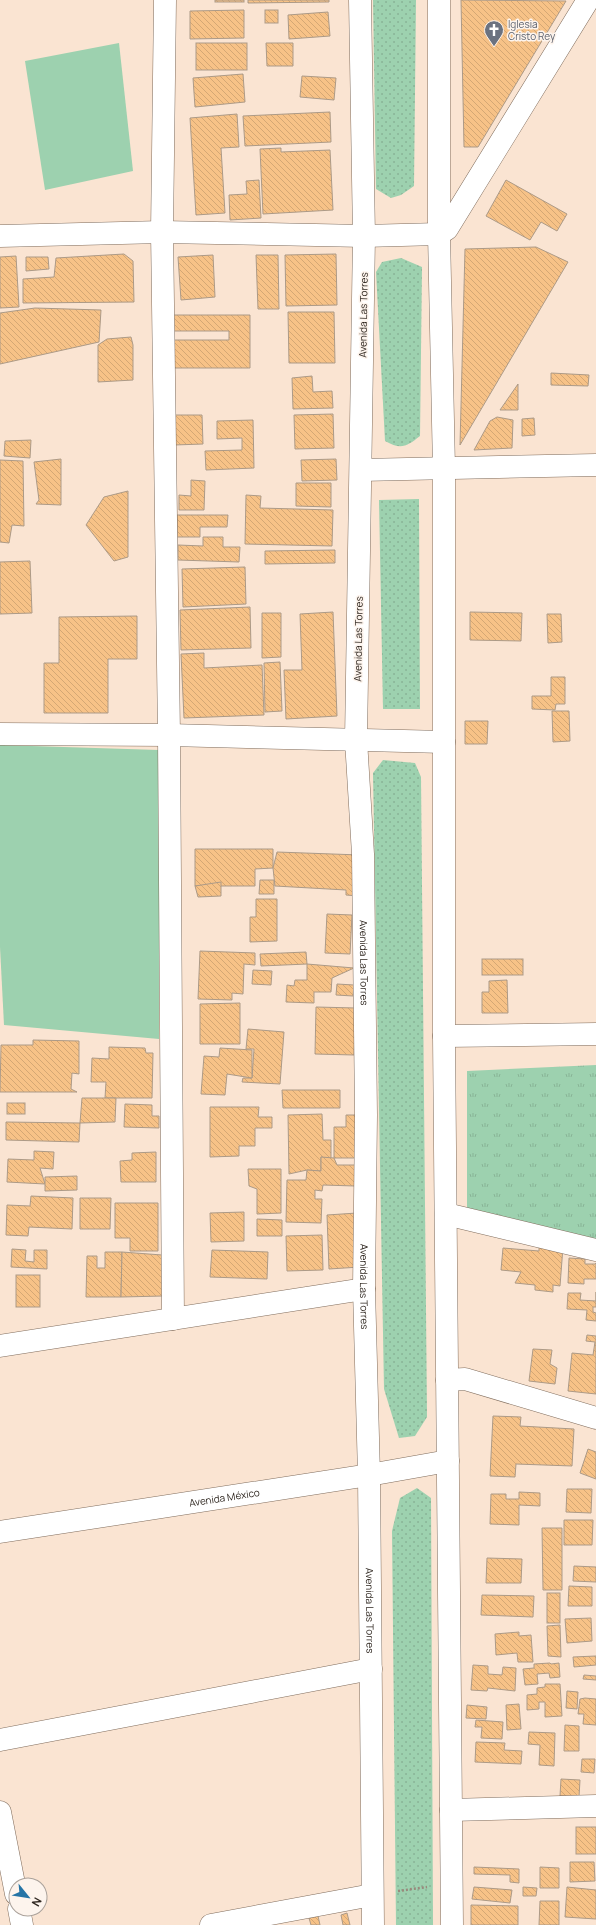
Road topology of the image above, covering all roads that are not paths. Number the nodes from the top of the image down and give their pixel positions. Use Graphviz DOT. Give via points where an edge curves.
graph roads {
  1 [pos="165,0"];
  2 [pos="360,0"];
  3 [pos="439,0"];
  4 [pos="588,0"];
  5 [pos="162,232"];
  6 [pos="439,234"];
  7 [pos="0,236"];
  8 [pos="364,236"];
  9 [pos="596,465"];
  10 [pos="444,468"];
  11 [pos="361,470"];
  12 [pos="0,734"];
  13 [pos="169,735"];
  14 [pos="356,740"];
  15 [pos="444,742"];
  16 [pos="596,1034"];
  17 [pos="444,1036"];
  18 [pos="446,1214"];
  19 [pos="596,1250"];
  20 [pos="364,1289"];
  21 [pos="173,1319"];
  22 [pos="0,1346"];
  23 [pos="447,1380"];
  24 [pos="596,1418"];
  25 [pos="448,1461"];
  26 [pos="369,1475"];
  27 [pos="0,1532"];
  28 [pos="370,1669"];
  29 [pos="0,1740"];
  30 [pos="596,1806"];
  31 [pos="451,1810"];
  32 [pos="0,1812"];
  33 [pos="13,1877"];
  34 [pos="372,1895"];
  35 [pos="211,1925"];
  36 [pos="373,1925"];
  37 [pos="452,1925"];
  1 -- 5 [label="street"];
  2 -- 8 [label="street, Avenida Las Torres"];
  3 -- 6 [label="street"];
  4 -- 6 [label="street" via="447,229"];
  5 -- 7 [label="street"];
  5 -- 8 [label="street"];
  5 -- 13 [label="street"];
  6 -- 8 [label="street"];
  6 -- 10 [label="street"];
  8 -- 11 [label="street, Avenida Las Torres"];
  9 -- 10 [label="street"];
  10 -- 11 [label="street"];
  10 -- 15 [label="street"];
  11 -- 14 [label="street, Avenida Las Torres"];
  12 -- 13 [label="street"];
  13 -- 14 [label="street"];
  13 -- 21 [label="street"];
  14 -- 15 [label="street"];
  14 -- 20 [label="street, Avenida Las Torres" via="364,854"];
  15 -- 17 [label="street"];
  16 -- 17 [label="street"];
  17 -- 18 [label="street"];
  18 -- 19 [label="street"];
  18 -- 23 [label="street"];
  20 -- 21 [label="street"];
  20 -- 26 [label="street, Avenida Las Torres"];
  21 -- 22 [label="street"];
  23 -- 24 [label="street" via="465,1379"];
  23 -- 25 [label="street"];
  25 -- 26 [label="street, Avenida México"];
  25 -- 31 [label="street"];
  26 -- 27 [label="street, Avenida México"];
  26 -- 28 [label="street, Avenida Las Torres"];
  28 -- 29 [label="street"];
  28 -- 34 [label="street, Avenida Las Torres"];
  30 -- 31 [label="street"];
  31 -- 37 [label="street"];
  32 -- 33 [label="street"];
  34 -- 35 [label="street"];
  34 -- 36 [label="street, Avenida Las Torres"];
}
